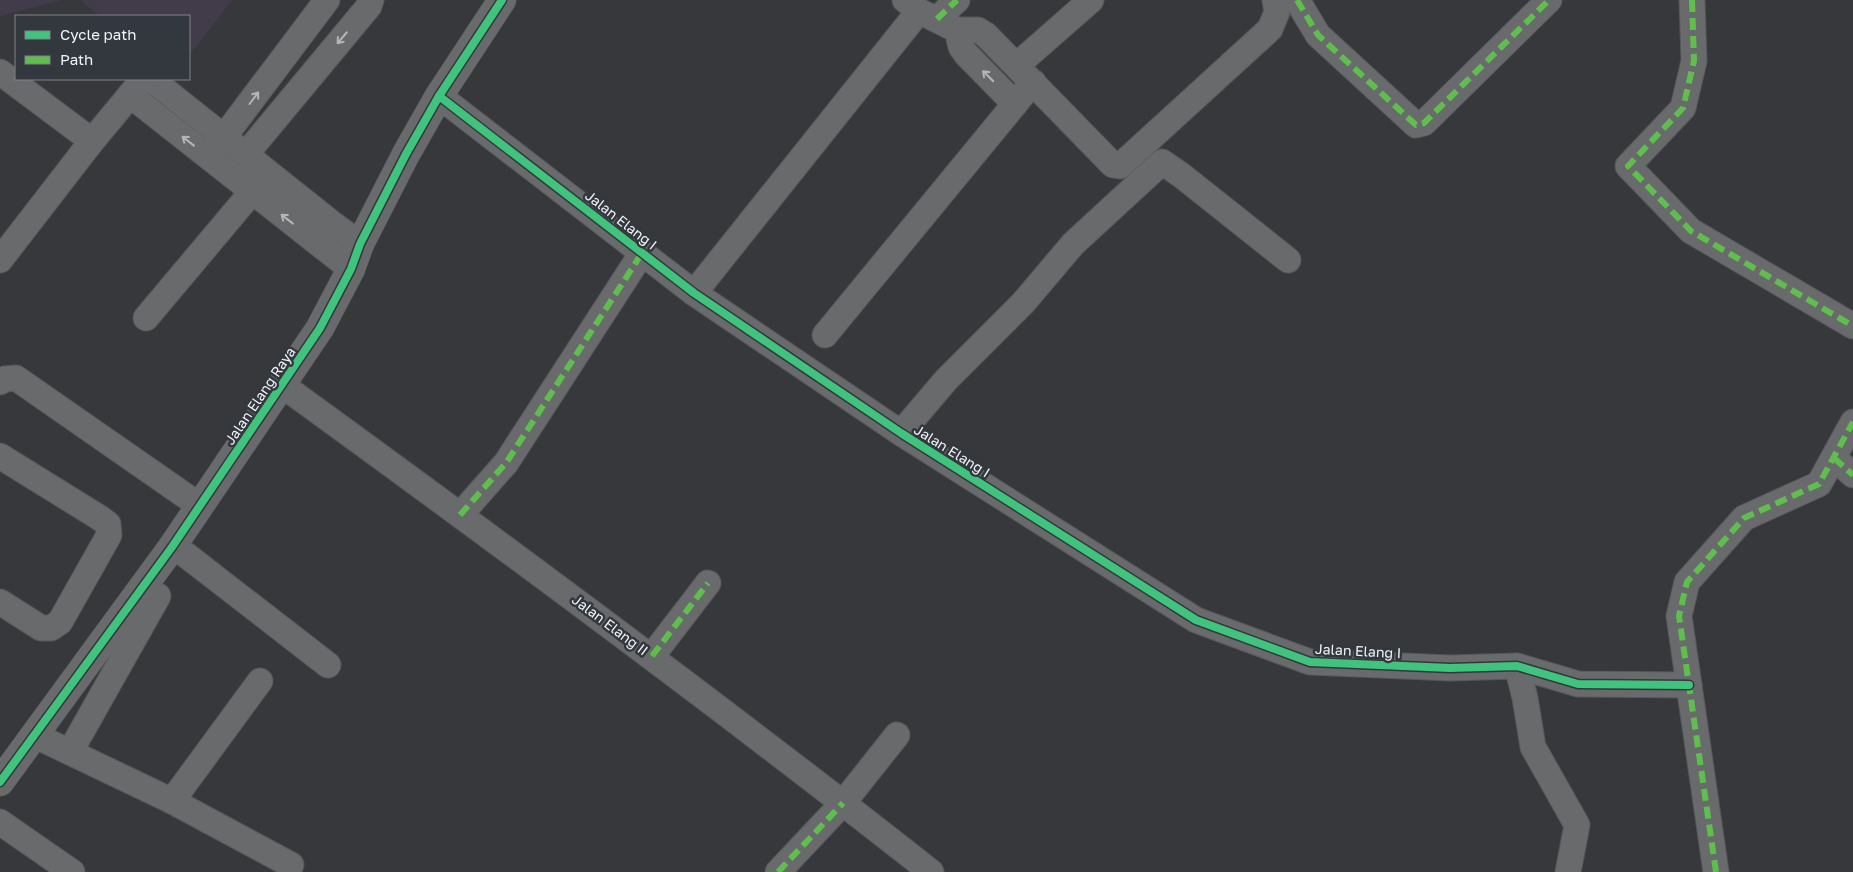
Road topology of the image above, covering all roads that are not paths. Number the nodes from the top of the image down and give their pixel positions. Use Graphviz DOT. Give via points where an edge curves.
graph roads {
  1 [pos="327,0"];
  2 [pos="371,0"];
  3 [pos="502,0"];
  4 [pos="957,0"];
  5 [pos="1090,0"];
  6 [pos="1275,0"];
  7 [pos="1297,0"];
  8 [pos="1549,0"];
  9 [pos="1692,0"];
  10 [pos="930,15"];
  11 [pos="0,72"];
  12 [pos="1025,74"];
  13 [pos="152,80"];
  14 [pos="137,87"];
  15 [pos="439,96"];
  16 [pos="1016,104"];
  17 [pos="224,137"];
  18 [pos="92,142"];
  19 [pos="246,154"];
  20 [pos="209,157"];
  21 [pos="268,173"];
  22 [pos="254,193"];
  23 [pos="642,253"];
  24 [pos="356,257"];
  25 [pos="0,260"];
  26 [pos="1288,260"];
  27 [pos="694,293"];
  28 [pos="146,318"];
  29 [pos="1853,326"];
  30 [pos="825,335"];
  31 [pos="0,382"];
  32 [pos="282,385"];
  33 [pos="1853,422"];
  34 [pos="901,433"];
  35 [pos="0,456"];
  36 [pos="1834,458"];
  37 [pos="1853,475"];
  38 [pos="200,506"];
  39 [pos="460,514"];
  40 [pos="172,547"];
  41 [pos="708,583"];
  42 [pos="158,596"];
  43 [pos="0,602"];
  44 [pos="652,656"];
  45 [pos="328,665"];
  46 [pos="1517,666"];
  47 [pos="260,681"];
  48 [pos="1689,685"];
  49 [pos="34,734"];
  50 [pos="897,735"];
  51 [pos="70,752"];
  52 [pos="0,782"];
  53 [pos="848,796"];
  54 [pos="172,801"];
  55 [pos="0,822"];
  56 [pos="930,860"];
  57 [pos="291,865"];
  58 [pos="72,872"];
  59 [pos="778,872"];
  60 [pos="1568,872"];
  61 [pos="1716,872"];
  17 -- 1 [label="street, one-way"];
  2 -- 19 [label="street, one-way"];
  3 -- 15 [label="street, Jalan Elang Raya"];
  4 -- 10 [label="street"];
  5 -- 12 [label="street"];
  6 -- 12 [label="street" via="1277,12 1270,29 1120,166 1112,165"];
  7 -- 8 [label="street" via="1318,35 1416,125 1424,123"];
  9 -- 29 [label="street" via="1694,61 1683,108 1628,166 1692,231"];
  10 -- 12 [label="street" via="978,30"];
  16 -- 10 [label="street, one-way"];
  10 -- 27 [label="street"];
  11 -- 18 [label="street"];
  12 -- 16 [label="street"];
  13 -- 17 [label="street"];
  14 -- 18 [label="street"];
  20 -- 14 [label="street, one-way"];
  15 -- 23 [label="street, Jalan Elang I"];
  15 -- 24 [label="street, Jalan Elang Raya" via="406,154"];
  16 -- 30 [label="street"];
  17 -- 19 [label="street"];
  17 -- 20 [label="street"];
  18 -- 25 [label="street"];
  19 -- 21 [label="street"];
  20 -- 22 [label="street"];
  21 -- 22 [label="street"];
  21 -- 24 [label="street"];
  24 -- 22 [label="street, one-way"];
  22 -- 28 [label="street"];
  23 -- 27 [label="street, Jalan Elang I"];
  23 -- 39 [label="street" via="506,463"];
  24 -- 32 [label="street, Jalan Elang Raya" via="320,328"];
  26 -- 34 [label="street" via="1162,162 1073,244 1023,303 946,380"];
  27 -- 34 [label="street, Jalan Elang I"];
  31 -- 38 [label="street" via="16,378"];
  32 -- 38 [label="street, Jalan Elang Raya"];
  32 -- 39 [label="street, Jalan Elang II"];
  33 -- 36 [label="street"];
  34 -- 46 [label="street, Jalan Elang I" via="1196,620 1310,662 1450,668"];
  35 -- 43 [label="street" via="100,518 108,524 109,536 60,622 52,628 41,628"];
  36 -- 37 [label="street"];
  36 -- 48 [label="street" via="1819,484 1744,518 1687,582 1679,616"];
  38 -- 40 [label="street, Jalan Elang Raya"];
  39 -- 44 [label="street, Jalan Elang II"];
  40 -- 45 [label="street"];
  40 -- 49 [label="street, Jalan Elang Raya"];
  41 -- 44 [label="street"];
  42 -- 51 [label="street"];
  44 -- 53 [label="street, Jalan Elang II"];
  46 -- 48 [label="street, Jalan Elang I" via="1578,684"];
  46 -- 60 [label="street" via="1533,747 1577,825"];
  47 -- 54 [label="street"];
  48 -- 61 [label="street"];
  49 -- 51 [label="street"];
  49 -- 52 [label="street, Jalan Elang Raya"];
  50 -- 53 [label="street"];
  51 -- 54 [label="street"];
  53 -- 56 [label="street, Jalan Elang II"];
  53 -- 59 [label="street"];
  54 -- 57 [label="street"];
  55 -- 58 [label="street"];
}
